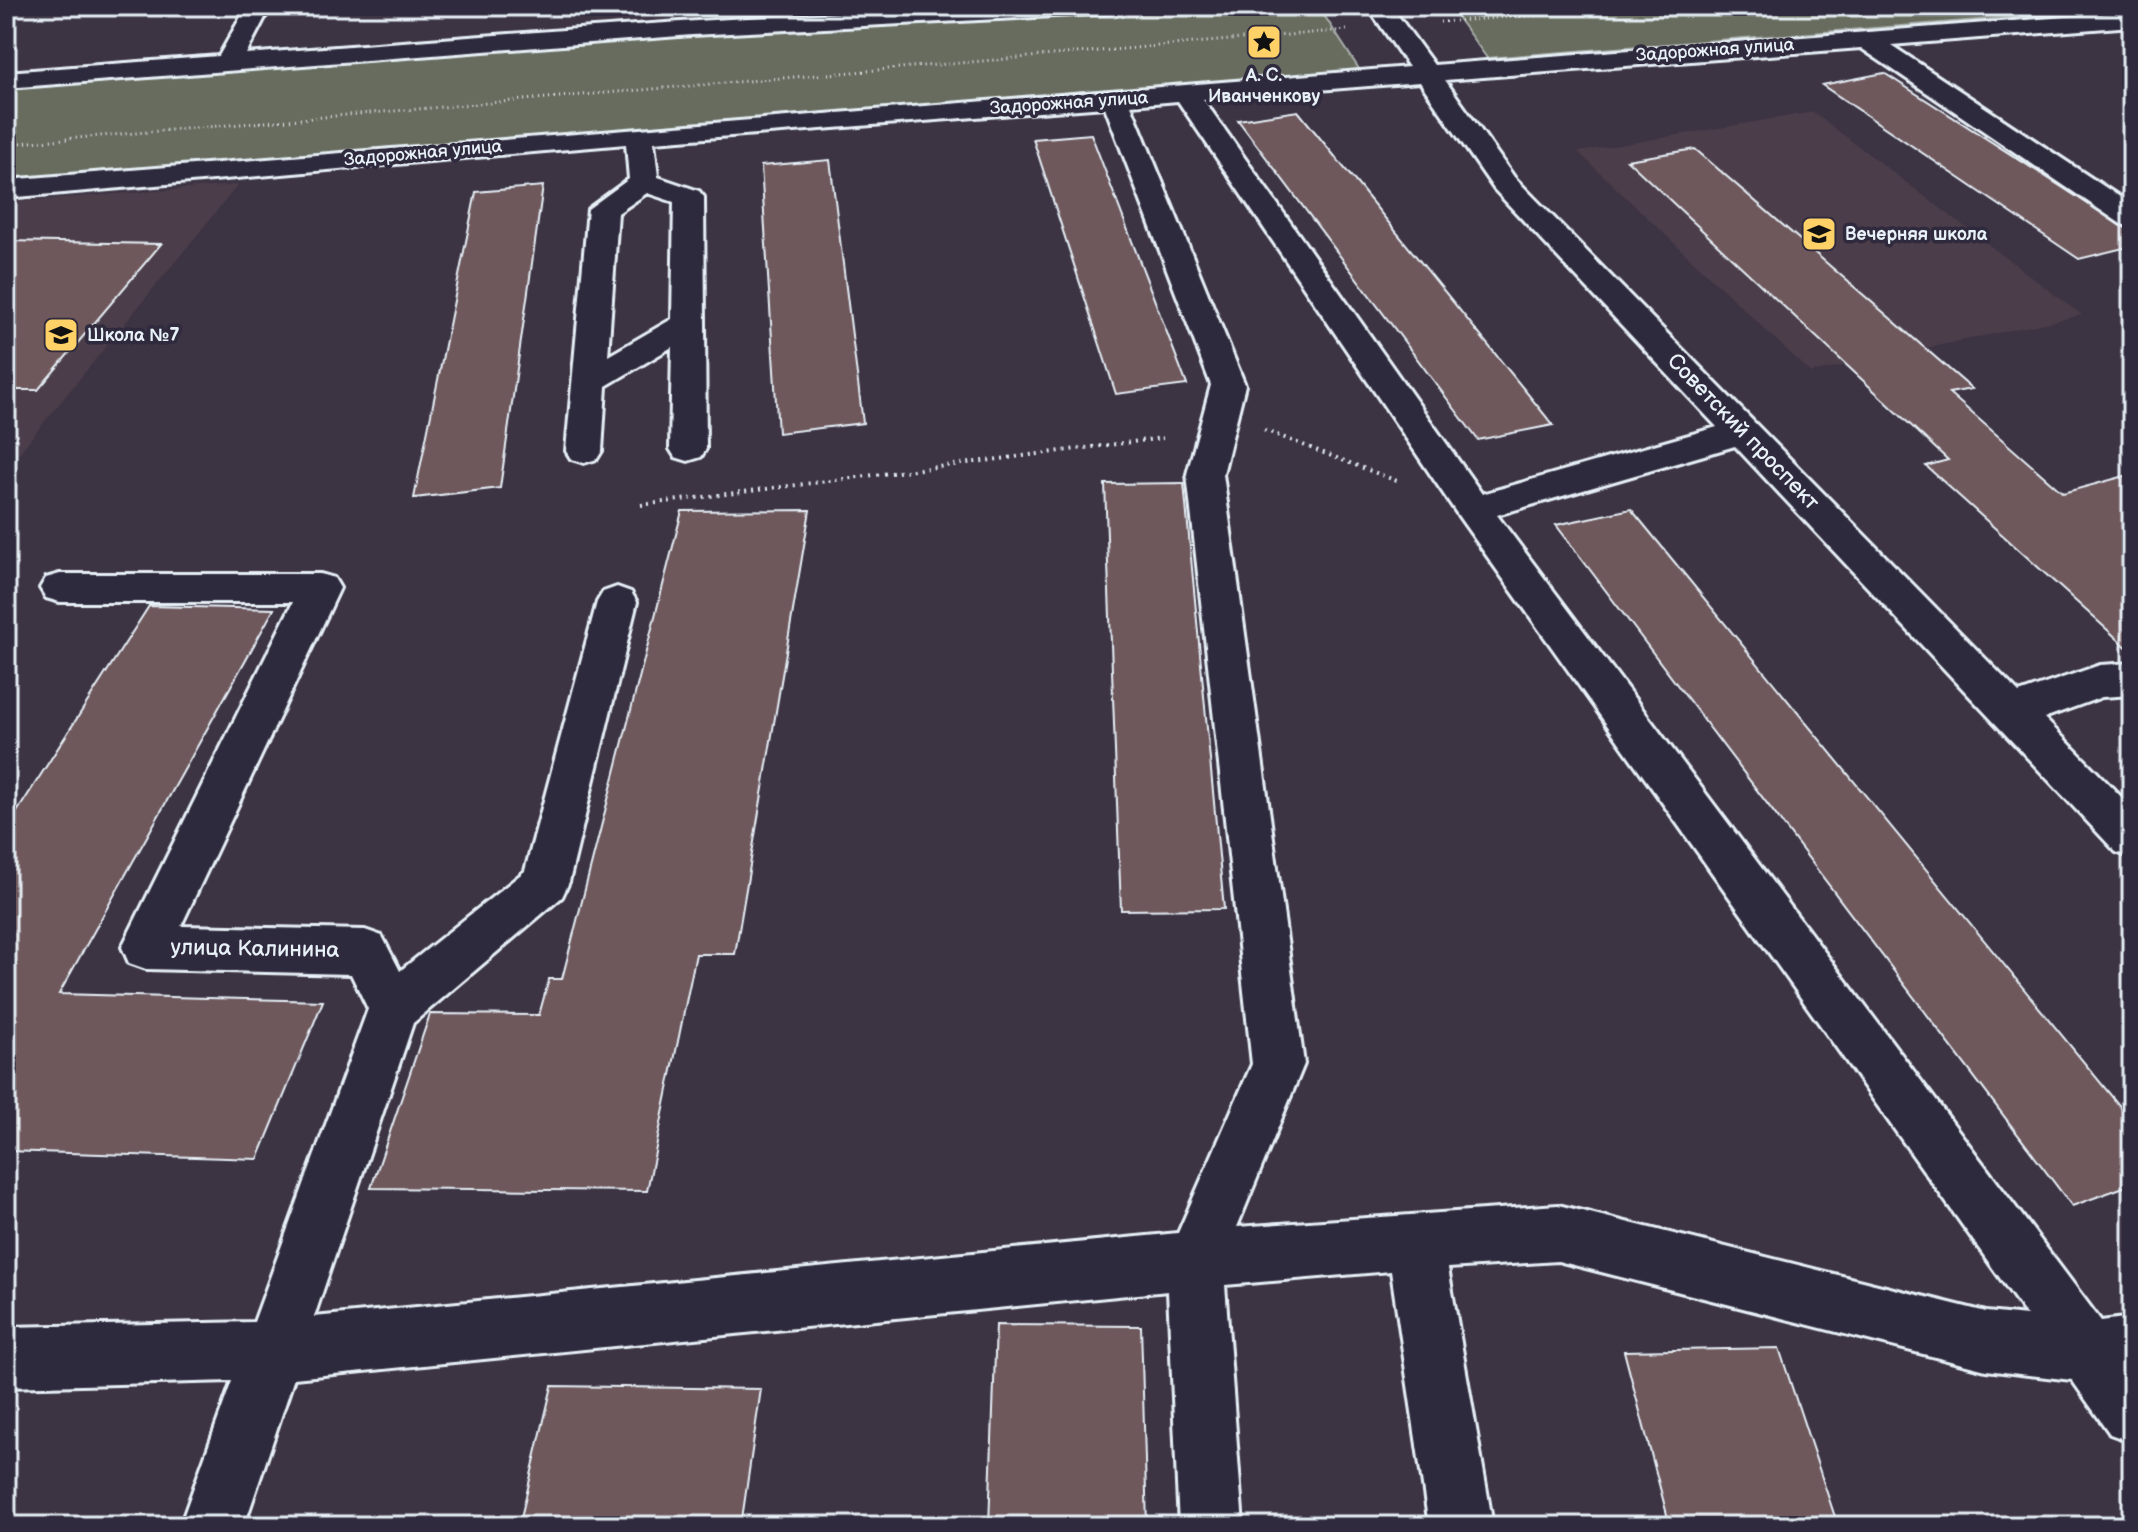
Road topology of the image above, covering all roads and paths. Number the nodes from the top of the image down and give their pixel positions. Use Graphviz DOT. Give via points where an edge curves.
graph roads {
  1 [pos="259,6"];
  2 [pos="1111,6"];
  3 [pos="1663,6"];
  4 [pos="1385,16"];
  5 [pos="692,17"];
  6 [pos="2132,19"];
  7 [pos="1351,29"];
  8 [pos="1865,39"];
  9 [pos="229,62"];
  10 [pos="1427,73"];
  11 [pos="6,80"];
  12 [pos="1186,94"];
  13 [pos="1116,100"];
  14 [pos="639,135"];
  15 [pos="6,144"];
  16 [pos="644,182"];
  17 [pos="6,189"];
  18 [pos="2132,218"];
  19 [pos="689,323"];
  20 [pos="589,381"];
  21 [pos="1214,431"];
  22 [pos="1743,432"];
  23 [pos="688,449"];
  24 [pos="584,451"];
  25 [pos="641,505"];
  26 [pos="1473,509"];
  27 [pos="60,588"];
  28 [pos="617,602"];
  29 [pos="2132,679"];
  30 [pos="2011,713"];
  31 [pos="2132,838"];
  32 [pos="393,1008"];
  33 [pos="1415,1241"];
  34 [pos="1195,1260"];
  35 [pos="2110,1350"];
  36 [pos="271,1351"];
  37 [pos="6,1357"];
  38 [pos="2132,1412"];
  39 [pos="212,1526"];
  40 [pos="1211,1526"];
  41 [pos="1461,1526"];
  1 -- 9 [label="street"];
  2 -- 5 [label="street"];
  3 -- 4 [label="path"];
  4 -- 10 [label="street, Советский проспект"];
  5 -- 9 [label="street"];
  6 -- 8 [label="street, Задорожная улица"];
  7 -- 15 [label="path"];
  8 -- 10 [label="street, Задорожная улица"];
  8 -- 18 [label="street"];
  9 -- 11 [label="street"];
  10 -- 12 [label="street, Задорожная улица"];
  10 -- 22 [label="street, Советский проспект" via="1504,183"];
  12 -- 13 [label="street, Задорожная улица"];
  12 -- 26 [label="street"];
  13 -- 14 [label="street, Задорожная улица"];
  13 -- 21 [label="street" via="1228,385"];
  14 -- 16 [label="street"];
  14 -- 17 [label="street, Задорожная улица"];
  16 -- 19 [label="street" via="689,197"];
  16 -- 20 [label="street" via="603,209"];
  19 -- 20 [label="street"];
  19 -- 23 [label="street"];
  20 -- 24 [label="street"];
  21 -- 25 [label="path"];
  21 -- 26 [label="path" via="1254,426"];
  21 -- 34 [label="street" via="1205,474 1278,1064"];
  22 -- 26 [label="street"];
  22 -- 30 [label="street, Советский проспект"];
  26 -- 35 [label="street"];
  27 -- 32 [label="street, улица Калинина" via="320,588 146,947 365,952"];
  28 -- 32 [label="street" via="545,882"];
  29 -- 30 [label="street" via="2100,681"];
  30 -- 31 [label="street, Советский проспект"];
  32 -- 36 [label="street"];
  33 -- 34 [label="street"];
  33 -- 35 [label="street" via="1558,1233 1986,1341"];
  33 -- 41 [label="street"];
  34 -- 36 [label="street"];
  34 -- 40 [label="street"];
  35 -- 38 [label="street"];
  36 -- 37 [label="street"];
  36 -- 39 [label="street"];
}
